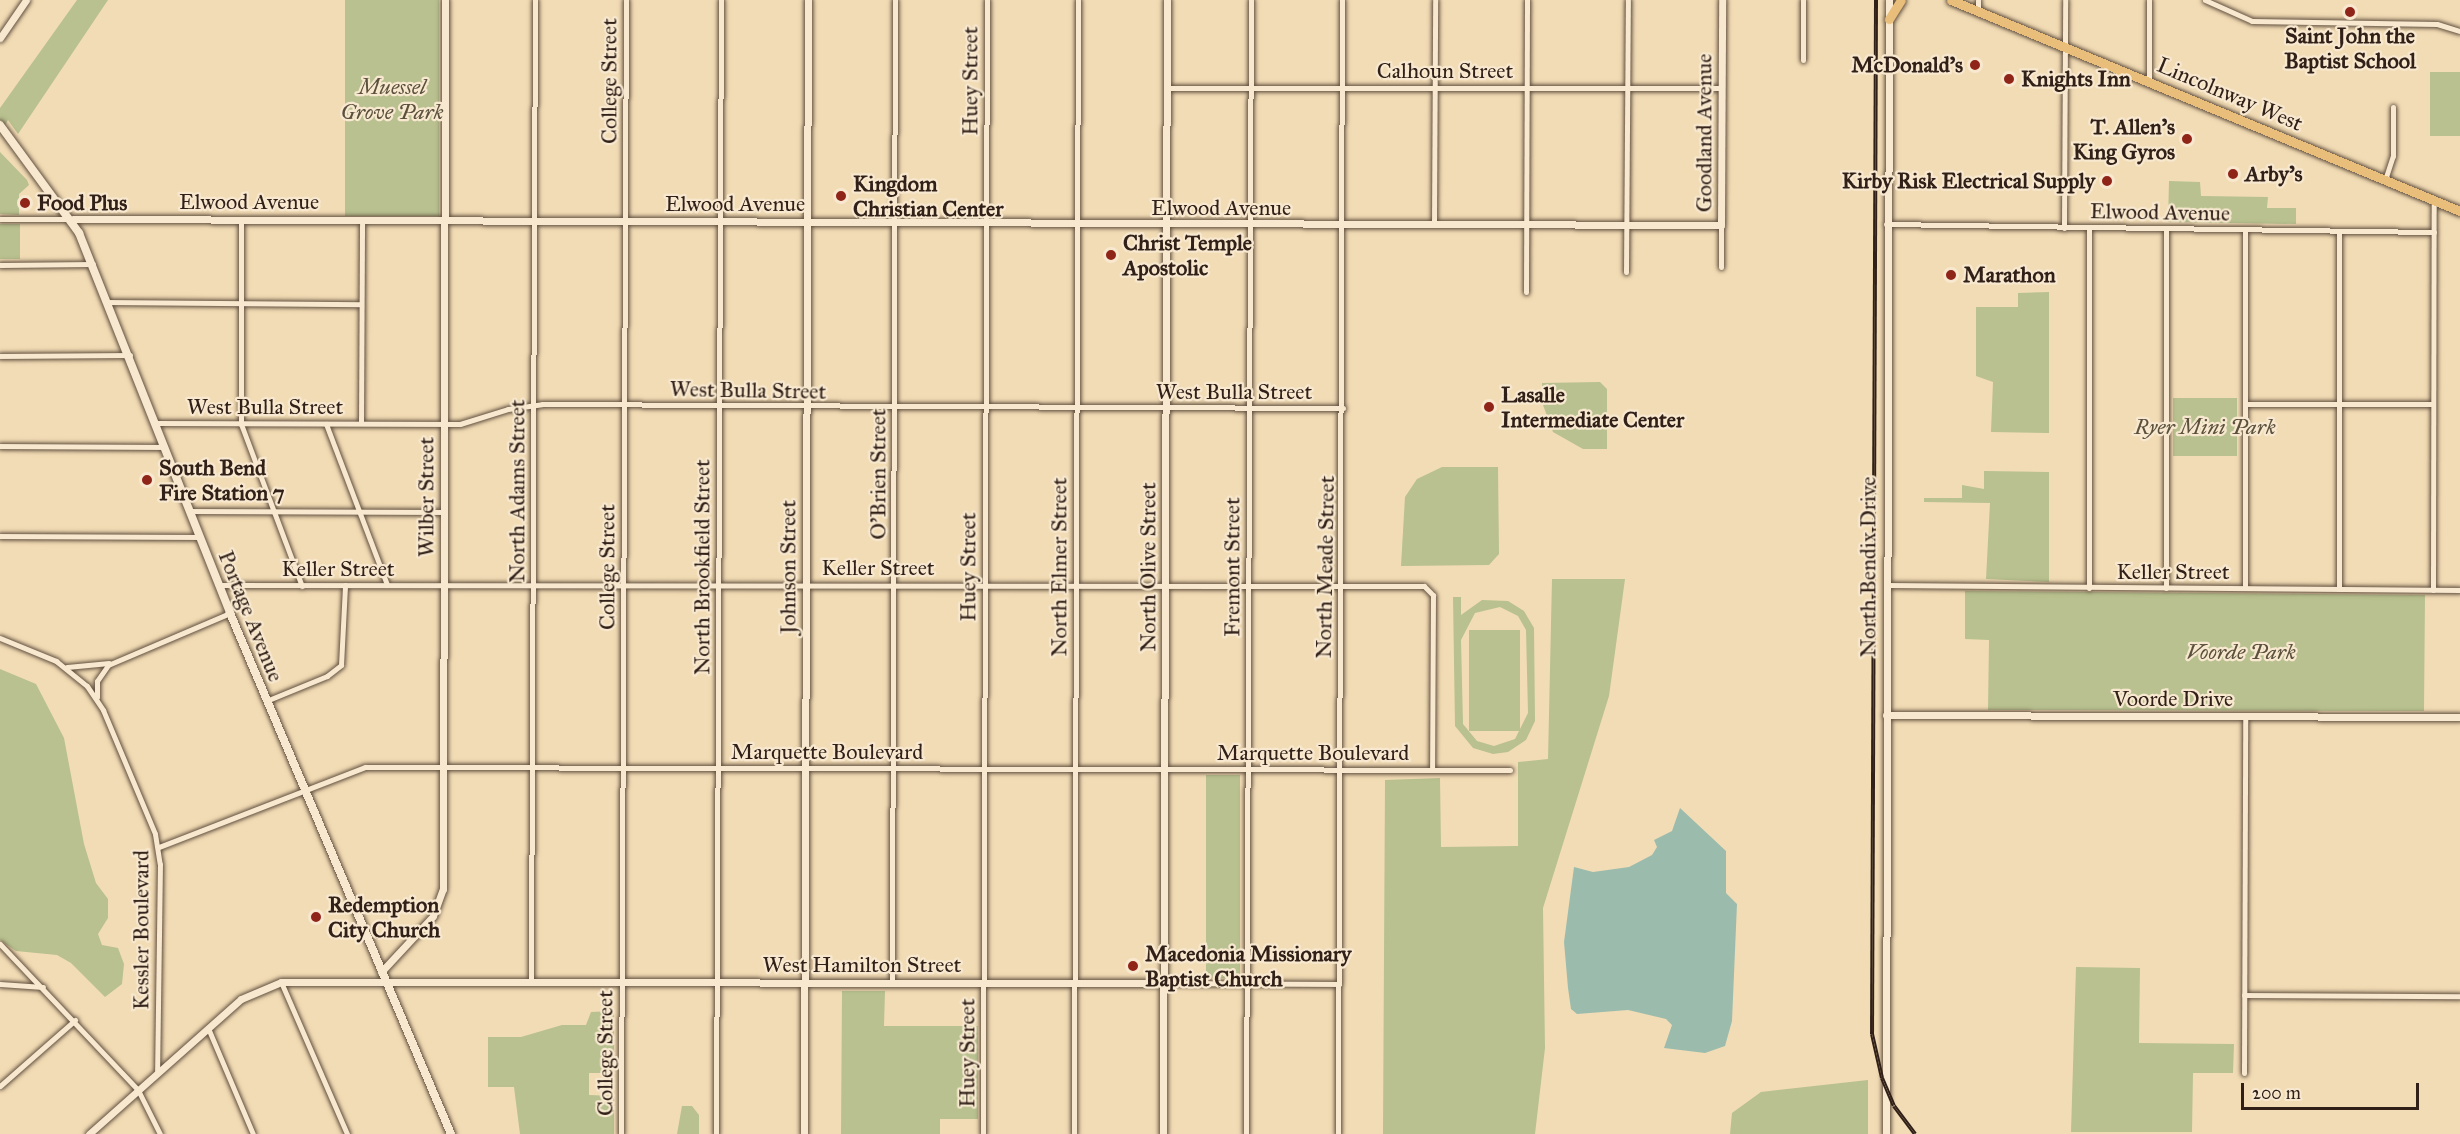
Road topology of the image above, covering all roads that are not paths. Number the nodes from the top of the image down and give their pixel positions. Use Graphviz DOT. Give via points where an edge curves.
graph roads {
  1 [pos="26,0"];
  2 [pos="445,0"];
  3 [pos="535,0"];
  4 [pos="626,0"];
  5 [pos="721,0"];
  6 [pos="808,0"];
  7 [pos="896,0"];
  8 [pos="987,0"];
  9 [pos="1078,0"];
  10 [pos="1167,0"];
  11 [pos="1251,0"];
  12 [pos="1342,0"];
  13 [pos="1435,0"];
  14 [pos="1527,0"];
  15 [pos="1628,0"];
  16 [pos="1722,0"];
  17 [pos="1803,0"];
  18 [pos="1889,0"];
  19 [pos="1901,0"];
  20 [pos="1951,0"];
  21 [pos="1978,0"];
  22 [pos="2065,0"];
  23 [pos="2149,0"];
  24 [pos="2205,0"];
  25 [pos="1978,11"];
  26 [pos="1889,19"];
  27 [pos="2460,31"];
  28 [pos="0,38"];
  29 [pos="2064,46"];
  30 [pos="1803,60"];
  31 [pos="2149,82"];
  32 [pos="1167,88"];
  33 [pos="1251,88"];
  34 [pos="1341,88"];
  35 [pos="1434,88"];
  36 [pos="1527,88"];
  37 [pos="1627,88"];
  38 [pos="1722,88"];
  39 [pos="2393,107"];
  40 [pos="0,125"];
  41 [pos="2385,180"];
  42 [pos="2434,200"];
  43 [pos="2460,211"];
  44 [pos="0,219"];
  45 [pos="73,219"];
  46 [pos="241,220"];
  47 [pos="362,220"];
  48 [pos="446,221"];
  49 [pos="535,221"];
  50 [pos="625,222"];
  51 [pos="720,222"];
  52 [pos="808,223"];
  53 [pos="895,223"];
  54 [pos="986,224"];
  55 [pos="1886,224"];
  56 [pos="1077,225"];
  57 [pos="1342,225"];
  58 [pos="1434,225"];
  59 [pos="1526,225"];
  60 [pos="1627,225"];
  61 [pos="1721,225"];
  62 [pos="1167,226"];
  63 [pos="1250,226"];
  64 [pos="2064,228"];
  65 [pos="2089,230"];
  66 [pos="2166,231"];
  67 [pos="2245,231"];
  68 [pos="2339,232"];
  69 [pos="2434,232"];
  70 [pos="93,264"];
  71 [pos="0,266"];
  72 [pos="1721,267"];
  73 [pos="1626,272"];
  74 [pos="1526,292"];
  75 [pos="108,302"];
  76 [pos="241,303"];
  77 [pos="361,304"];
  78 [pos="130,355"];
  79 [pos="0,356"];
  80 [pos="534,404"];
  81 [pos="2246,404"];
  82 [pos="2339,404"];
  83 [pos="2433,404"];
  84 [pos="624,405"];
  85 [pos="719,405"];
  86 [pos="807,407"];
  87 [pos="895,408"];
  88 [pos="986,408"];
  89 [pos="1076,408"];
  90 [pos="1166,408"];
  91 [pos="1249,408"];
  92 [pos="1343,408"];
  93 [pos="156,423"];
  94 [pos="360,423"];
  95 [pos="241,424"];
  96 [pos="326,424"];
  97 [pos="445,424"];
  98 [pos="0,446"];
  99 [pos="165,447"];
  100 [pos="190,511"];
  101 [pos="274,511"];
  102 [pos="359,511"];
  103 [pos="444,512"];
  104 [pos="0,536"];
  105 [pos="200,537"];
  106 [pos="444,584"];
  107 [pos="533,584"];
  108 [pos="624,584"];
  109 [pos="893,584"];
  110 [pos="219,585"];
  111 [pos="345,585"];
  112 [pos="387,585"];
  113 [pos="719,585"];
  114 [pos="806,585"];
  115 [pos="985,585"];
  116 [pos="1076,585"];
  117 [pos="1165,585"];
  118 [pos="1249,585"];
  119 [pos="1341,585"];
  120 [pos="1886,585"];
  121 [pos="302,586"];
  122 [pos="2089,588"];
  123 [pos="2166,588"];
  124 [pos="2245,588"];
  125 [pos="2339,589"];
  126 [pos="2433,590"];
  127 [pos="2460,590"];
  128 [pos="230,613"];
  129 [pos="0,638"];
  130 [pos="113,662"];
  131 [pos="67,667"];
  132 [pos="97,699"];
  133 [pos="266,701"];
  134 [pos="1886,716"];
  135 [pos="2245,717"];
  136 [pos="2460,717"];
  137 [pos="443,767"];
  138 [pos="532,767"];
  139 [pos="622,767"];
  140 [pos="718,768"];
  141 [pos="805,768"];
  142 [pos="893,768"];
  143 [pos="1075,768"];
  144 [pos="984,769"];
  145 [pos="1164,769"];
  146 [pos="1248,769"];
  147 [pos="1340,770"];
  148 [pos="1432,770"];
  149 [pos="1510,770"];
  150 [pos="303,789"];
  151 [pos="159,847"];
  152 [pos="0,944"];
  153 [pos="381,972"];
  154 [pos="281,982"];
  155 [pos="805,982"];
  156 [pos="385,983"];
  157 [pos="531,983"];
  158 [pos="622,983"];
  159 [pos="717,983"];
  160 [pos="892,983"];
  161 [pos="1164,983"];
  162 [pos="0,984"];
  163 [pos="983,984"];
  164 [pos="1074,984"];
  165 [pos="1246,984"];
  166 [pos="1339,984"];
  167 [pos="46,988"];
  168 [pos="2244,995"];
  169 [pos="2460,996"];
  170 [pos="75,1020"];
  171 [pos="208,1028"];
  172 [pos="2244,1073"];
  173 [pos="157,1074"];
  174 [pos="0,1086"];
  175 [pos="138,1090"];
  176 [pos="89,1134"];
  177 [pos="160,1134"];
  178 [pos="253,1134"];
  179 [pos="347,1134"];
  180 [pos="451,1134"];
  181 [pos="621,1134"];
  182 [pos="716,1134"];
  183 [pos="804,1134"];
  184 [pos="983,1134"];
  185 [pos="1074,1134"];
  186 [pos="1163,1134"];
  187 [pos="1246,1134"];
  188 [pos="1338,1134"];
  189 [pos="1886,1134"];
  1 -- 28 [label="street"];
  2 -- 48 [label="street, Wilber Street"];
  3 -- 49 [label="street, North Adams Street"];
  4 -- 50 [label="street, College Street"];
  5 -- 51 [label="street, North Brookfield Street"];
  6 -- 52 [label="street, Johnson Street"];
  7 -- 53 [label="street, O'Brien Street"];
  8 -- 54 [label="street, Huey Street"];
  9 -- 56 [label="street, North Elmer Street"];
  10 -- 32 [label="street, North Olive Street"];
  11 -- 33 [label="street, Fremont Street"];
  12 -- 34 [label="street, North Meade Street"];
  13 -- 35 [label="street"];
  14 -- 36 [label="street"];
  15 -- 37 [label="street"];
  16 -- 38 [label="street, Goodland Avenue"];
  17 -- 30 [label="street"];
  18 -- 26 [label="street, North Bendix Drive"];
  19 -- 26 [label="main road"];
  20 -- 25 [label="main road, Lincolnway West"];
  21 -- 25 [label="street"];
  22 -- 29 [label="street"];
  23 -- 31 [label="street"];
  24 -- 27 [label="street" via="2252,21 2437,24"];
  25 -- 29 [label="main road, Lincolnway West"];
  26 -- 55 [label="street, North Bendix Drive"];
  29 -- 31 [label="main road, Lincolnway West"];
  29 -- 64 [label="street"];
  31 -- 41 [label="main road, Lincolnway West"];
  32 -- 33 [label="street, Calhoun Street"];
  32 -- 62 [label="street, North Olive Street"];
  33 -- 34 [label="street, Calhoun Street"];
  33 -- 63 [label="street, Fremont Street"];
  34 -- 35 [label="street, Calhoun Street"];
  34 -- 57 [label="street, North Meade Street"];
  35 -- 36 [label="street, Calhoun Street"];
  35 -- 58 [label="street"];
  36 -- 37 [label="street, Calhoun Street"];
  36 -- 59 [label="street"];
  37 -- 38 [label="street, Calhoun Street"];
  37 -- 60 [label="street"];
  38 -- 61 [label="street, Goodland Avenue"];
  39 -- 41 [label="street" via="2393,156"];
  40 -- 45 [label="main road, Portage Avenue"];
  41 -- 42 [label="main road, Lincolnway West"];
  42 -- 43 [label="main road, Lincolnway West"];
  42 -- 69 [label="street"];
  44 -- 45 [label="street, Elwood Avenue"];
  45 -- 46 [label="street, Elwood Avenue"];
  45 -- 70 [label="main road, Portage Avenue"];
  46 -- 47 [label="street, Elwood Avenue"];
  46 -- 76 [label="street"];
  47 -- 48 [label="street, Elwood Avenue"];
  47 -- 77 [label="street"];
  48 -- 49 [label="street, Elwood Avenue"];
  48 -- 97 [label="street, Wilber Street"];
  49 -- 50 [label="street, Elwood Avenue"];
  49 -- 80 [label="street, North Adams Street"];
  50 -- 51 [label="street, Elwood Avenue"];
  50 -- 84 [label="street, College Street"];
  51 -- 52 [label="street, Elwood Avenue"];
  51 -- 85 [label="street, North Brookfield Street"];
  52 -- 53 [label="street, Elwood Avenue"];
  52 -- 86 [label="street, Johnson Street"];
  53 -- 54 [label="street, Elwood Avenue"];
  53 -- 87 [label="street, O'Brien Street"];
  54 -- 56 [label="street, Elwood Avenue"];
  54 -- 88 [label="street, Huey Street"];
  55 -- 64 [label="street, Elwood Avenue"];
  55 -- 120 [label="street, North Bendix Drive"];
  56 -- 62 [label="street, Elwood Avenue"];
  56 -- 89 [label="street, North Elmer Street"];
  57 -- 58 [label="street, Elwood Avenue"];
  57 -- 63 [label="street, Elwood Avenue"];
  57 -- 92 [label="street, North Meade Street"];
  58 -- 59 [label="street, Elwood Avenue"];
  59 -- 60 [label="street, Elwood Avenue"];
  59 -- 74 [label="street"];
  60 -- 61 [label="street, Elwood Avenue"];
  60 -- 73 [label="street"];
  61 -- 72 [label="street, Goodland Avenue"];
  62 -- 63 [label="street, Elwood Avenue"];
  62 -- 90 [label="street, North Olive Street"];
  63 -- 91 [label="street, Fremont Street"];
  64 -- 65 [label="street, Elwood Avenue"];
  65 -- 66 [label="street, Elwood Avenue"];
  65 -- 122 [label="street"];
  66 -- 67 [label="street, Elwood Avenue"];
  66 -- 123 [label="street"];
  67 -- 68 [label="street, Elwood Avenue"];
  67 -- 81 [label="street"];
  68 -- 69 [label="street, Elwood Avenue"];
  68 -- 82 [label="street"];
  69 -- 83 [label="street"];
  70 -- 71 [label="street"];
  70 -- 75 [label="main road, Portage Avenue"];
  75 -- 76 [label="street"];
  75 -- 78 [label="main road, Portage Avenue"];
  76 -- 77 [label="street"];
  76 -- 95 [label="street"];
  77 -- 94 [label="street"];
  78 -- 79 [label="street"];
  78 -- 93 [label="main road, Portage Avenue"];
  80 -- 84 [label="street, West Bulla Street"];
  80 -- 97 [label="street, West Bulla Street"];
  80 -- 107 [label="street, North Adams Street"];
  81 -- 82 [label="street"];
  81 -- 124 [label="street"];
  82 -- 83 [label="street"];
  82 -- 125 [label="street"];
  83 -- 126 [label="street"];
  84 -- 85 [label="street, West Bulla Street"];
  84 -- 108 [label="street, College Street"];
  85 -- 86 [label="street, West Bulla Street"];
  85 -- 113 [label="street, North Brookfield Street"];
  86 -- 87 [label="street, West Bulla Street"];
  86 -- 114 [label="street, Johnson Street"];
  87 -- 88 [label="street, West Bulla Street"];
  87 -- 109 [label="street, O'Brien Street"];
  88 -- 89 [label="street, West Bulla Street"];
  88 -- 115 [label="street, Huey Street"];
  89 -- 90 [label="street, West Bulla Street"];
  89 -- 116 [label="street, North Elmer Street"];
  90 -- 91 [label="street, West Bulla Street"];
  90 -- 117 [label="street, North Olive Street"];
  91 -- 92 [label="street, West Bulla Street"];
  91 -- 118 [label="street, Fremont Street"];
  92 -- 119 [label="street, North Meade Street"];
  93 -- 95 [label="street, West Bulla Street"];
  93 -- 99 [label="main road, Portage Avenue"];
  94 -- 96 [label="street, West Bulla Street"];
  94 -- 97 [label="street, West Bulla Street"];
  95 -- 96 [label="street, West Bulla Street"];
  95 -- 101 [label="street"];
  96 -- 102 [label="street"];
  97 -- 103 [label="street, Wilber Street"];
  98 -- 99 [label="street"];
  99 -- 100 [label="main road, Portage Avenue"];
  100 -- 101 [label="street"];
  100 -- 105 [label="main road, Portage Avenue"];
  101 -- 102 [label="street"];
  101 -- 121 [label="street"];
  102 -- 103 [label="street"];
  102 -- 112 [label="street"];
  103 -- 106 [label="street, Wilber Street"];
  104 -- 105 [label="street"];
  105 -- 110 [label="main road, Portage Avenue"];
  106 -- 107 [label="street, Keller Street"];
  106 -- 112 [label="street, Keller Street"];
  106 -- 137 [label="street, Wilber Street"];
  107 -- 108 [label="street, Keller Street"];
  107 -- 138 [label="street, North Adams Street"];
  108 -- 113 [label="street, Keller Street"];
  108 -- 139 [label="street, College Street"];
  109 -- 114 [label="street, Keller Street"];
  109 -- 115 [label="street, Keller Street"];
  109 -- 142 [label="street, O'Brien Street"];
  110 -- 121 [label="street, Keller Street"];
  110 -- 128 [label="main road, Portage Avenue"];
  111 -- 112 [label="street, Keller Street"];
  111 -- 121 [label="street, Keller Street"];
  111 -- 133 [label="street" via="341,665 327,676"];
  113 -- 114 [label="street, Keller Street"];
  113 -- 140 [label="street, North Brookfield Street"];
  114 -- 141 [label="street, Johnson Street"];
  115 -- 116 [label="street, Keller Street"];
  115 -- 144 [label="street, Huey Street"];
  116 -- 117 [label="street, Keller Street"];
  116 -- 143 [label="street, North Elmer Street"];
  117 -- 118 [label="street, Keller Street"];
  117 -- 145 [label="street, North Olive Street"];
  118 -- 119 [label="street, Keller Street"];
  118 -- 146 [label="street, Fremont Street"];
  119 -- 147 [label="street, North Meade Street"];
  119 -- 148 [label="street, Keller Street" via="1429,588 1433,595"];
  120 -- 122 [label="street, Keller Street"];
  120 -- 134 [label="street, North Bendix Drive"];
  122 -- 123 [label="street, Keller Street"];
  123 -- 124 [label="street, Keller Street"];
  124 -- 125 [label="street, Keller Street"];
  125 -- 126 [label="street, Keller Street"];
  126 -- 127 [label="street, Keller Street"];
  128 -- 130 [label="street, Kessler Boulevard"];
  128 -- 133 [label="main road, Portage Avenue"];
  129 -- 131 [label="street, Kessler Boulevard"];
  130 -- 131 [label="street, Kessler Boulevard"];
  130 -- 132 [label="street" via="100,675"];
  131 -- 132 [label="street, Kessler Boulevard"];
  132 -- 151 [label="street, Kessler Boulevard"];
  133 -- 150 [label="main road, Portage Avenue"];
  134 -- 135 [label="street, Voorde Drive"];
  134 -- 189 [label="street, North Bendix Drive"];
  135 -- 136 [label="street, Voorde Drive"];
  135 -- 168 [label="street"];
  137 -- 138 [label="street, Marquette Boulevard"];
  137 -- 150 [label="street, Marquette Boulevard" via="355,768"];
  137 -- 153 [label="street, Wilber Street" via="440,902"];
  138 -- 139 [label="street, Marquette Boulevard"];
  138 -- 157 [label="street, North Adams Street"];
  139 -- 140 [label="street, Marquette Boulevard"];
  139 -- 158 [label="street, College Street"];
  140 -- 141 [label="street, Marquette Boulevard"];
  140 -- 159 [label="street, North Brookfield Street"];
  141 -- 142 [label="street, Marquette Boulevard"];
  141 -- 155 [label="street, Johnson Street"];
  142 -- 144 [label="street, Marquette Boulevard"];
  142 -- 160 [label="street, O'Brien Street"];
  143 -- 144 [label="street, Marquette Boulevard"];
  143 -- 145 [label="street, Marquette Boulevard"];
  143 -- 164 [label="street, North Elmer Street"];
  144 -- 163 [label="street, Huey Street"];
  145 -- 146 [label="street, Marquette Boulevard"];
  145 -- 161 [label="street, North Olive Street"];
  146 -- 147 [label="street, Marquette Boulevard"];
  146 -- 165 [label="street, Fremont Street"];
  147 -- 148 [label="street, Marquette Boulevard"];
  147 -- 166 [label="street, North Meade Street"];
  148 -- 149 [label="street, Marquette Boulevard"];
  150 -- 151 [label="street, Marquette Boulevard"];
  150 -- 153 [label="main road, Portage Avenue"];
  151 -- 173 [label="street, Kessler Boulevard"];
  152 -- 167 [label="street"];
  153 -- 156 [label="main road, Portage Avenue"];
  154 -- 156 [label="street, West Hamilton Street"];
  154 -- 171 [label="street" via="246,995"];
  154 -- 179 [label="street"];
  155 -- 159 [label="street, West Hamilton Street"];
  155 -- 160 [label="street, West Hamilton Street"];
  155 -- 183 [label="street, Johnson Street"];
  156 -- 157 [label="street, West Hamilton Street"];
  156 -- 180 [label="main road, Portage Avenue"];
  157 -- 158 [label="street, West Hamilton Street"];
  158 -- 159 [label="street, West Hamilton Street"];
  158 -- 181 [label="street, College Street"];
  159 -- 182 [label="street, North Brookfield Street"];
  160 -- 163 [label="street, West Hamilton Street"];
  161 -- 164 [label="street, West Hamilton Street"];
  161 -- 165 [label="street, West Hamilton Street"];
  161 -- 186 [label="street, North Olive Street"];
  162 -- 167 [label="street"];
  163 -- 164 [label="street, West Hamilton Street"];
  163 -- 184 [label="street, Huey Street"];
  164 -- 185 [label="street, North Elmer Street"];
  165 -- 166 [label="street, West Hamilton Street"];
  165 -- 187 [label="street, Fremont Street"];
  166 -- 188 [label="street, North Meade Street"];
  167 -- 170 [label="street"];
  168 -- 169 [label="street"];
  168 -- 172 [label="street"];
  170 -- 174 [label="street"];
  170 -- 175 [label="street"];
  171 -- 173 [label="street"];
  171 -- 178 [label="street"];
  173 -- 175 [label="street"];
  175 -- 176 [label="street"];
  175 -- 177 [label="street"];
}
